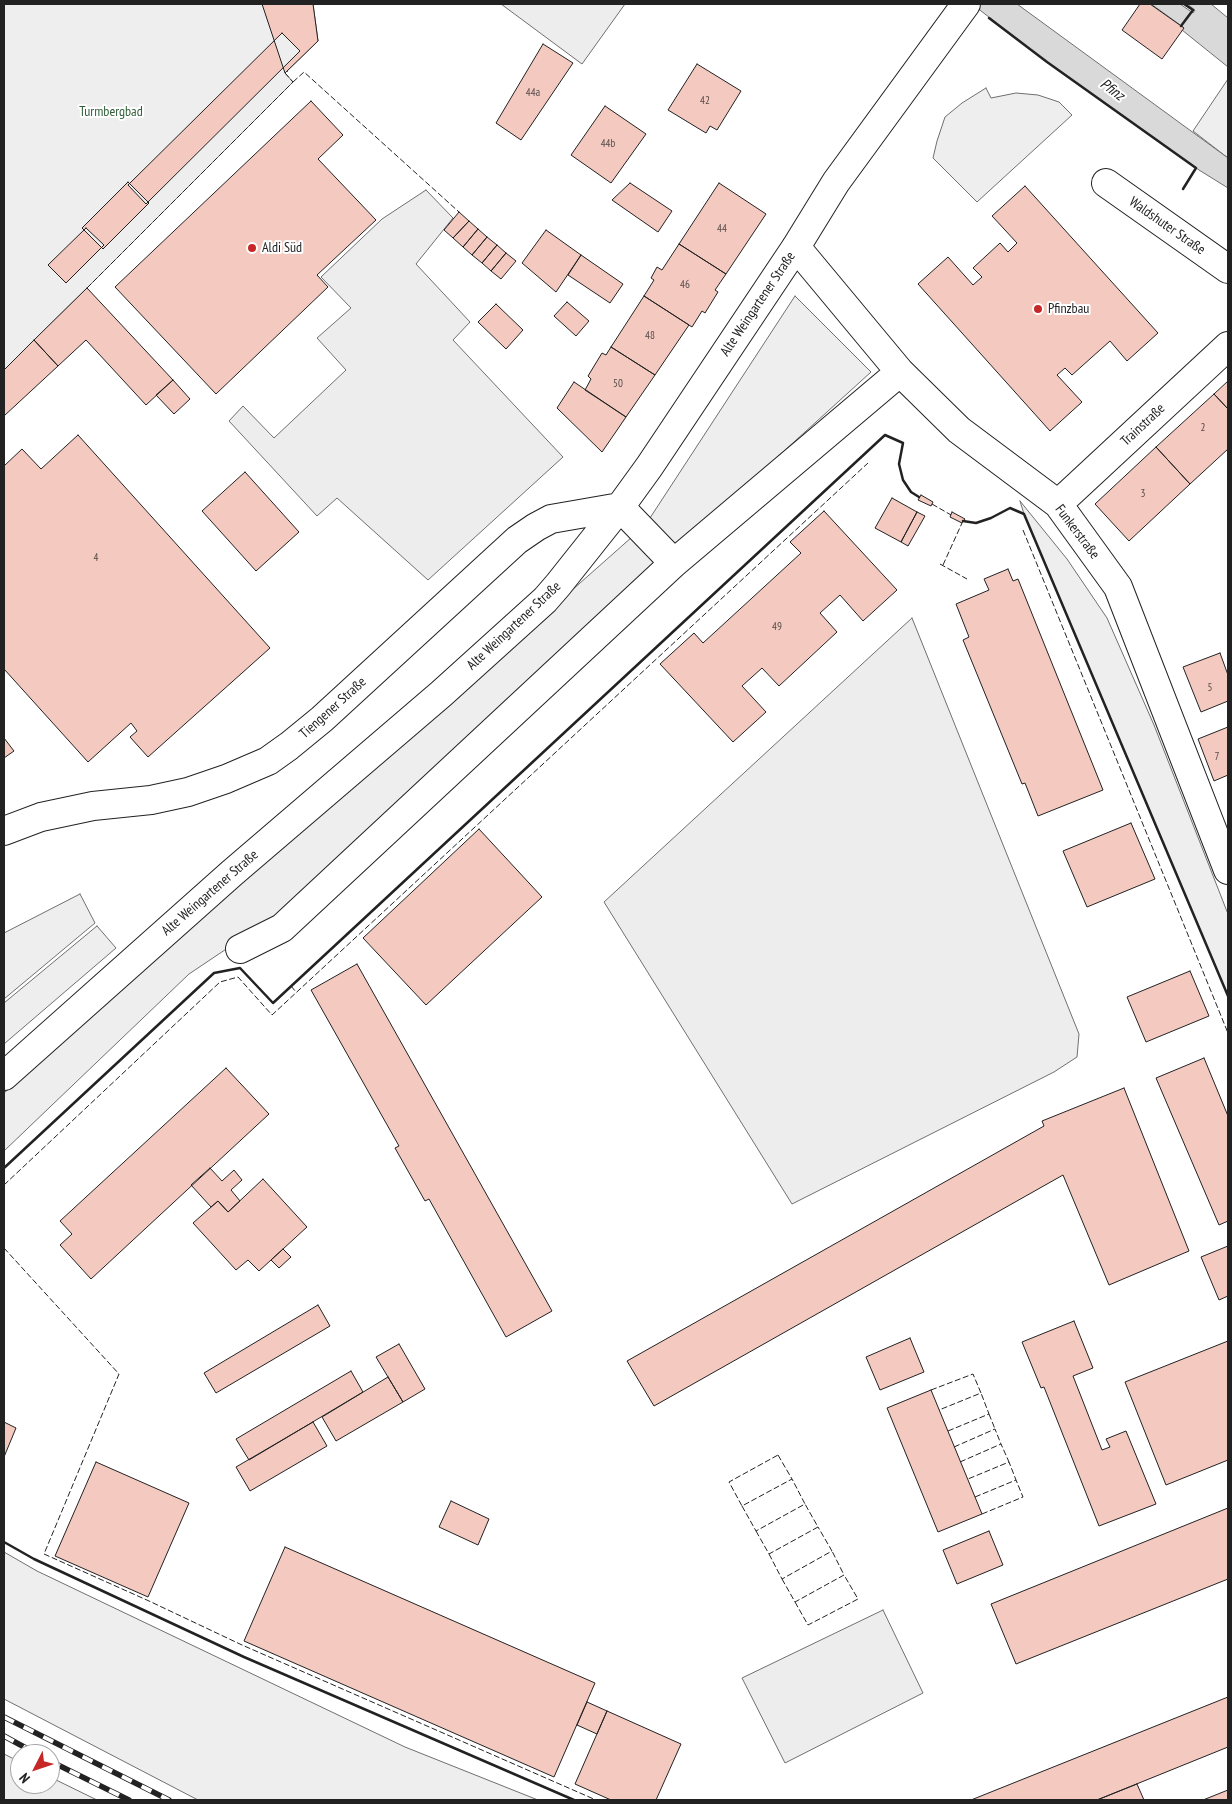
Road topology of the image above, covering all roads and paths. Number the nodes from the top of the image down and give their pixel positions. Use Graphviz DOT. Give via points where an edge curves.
graph roads {
  1 [pos="966,4"];
  2 [pos="1106,183"];
  3 [pos="796,247"];
  4 [pos="1228,269"];
  5 [pos="1228,346"];
  6 [pos="900,372"];
  7 [pos="1058,504"];
  8 [pos="620,508"];
  9 [pos="674,563"];
  10 [pos="4,831"];
  11 [pos="1228,870"];
  12 [pos="240,949"];
  13 [pos="4,1076"];
  1 -- 3 [label="street, Alte Weingartener Straße" via="836,182"];
  2 -- 4 [label="street, Waldshuter Straße"];
  3 -- 6 [label="street, Funkerstraße"];
  3 -- 8 [label="street, Alte Weingartener Straße"];
  5 -- 7 [label="street, Trainstraße"];
  6 -- 7 [label="street, Funkerstraße" via="959,430"];
  6 -- 9 [label="street"];
  7 -- 11 [label="street, Funkerstraße" via="1118,586"];
  8 -- 9 [label="street"];
  8 -- 10 [label="street, Tiengener Straße" via="551,519 536,526 322,719 268,761 188,792 41,817"];
  8 -- 13 [label="street, Alte Weingartener Straße" via="545,600"];
  9 -- 12 [label="street" via="282,928"];
}
